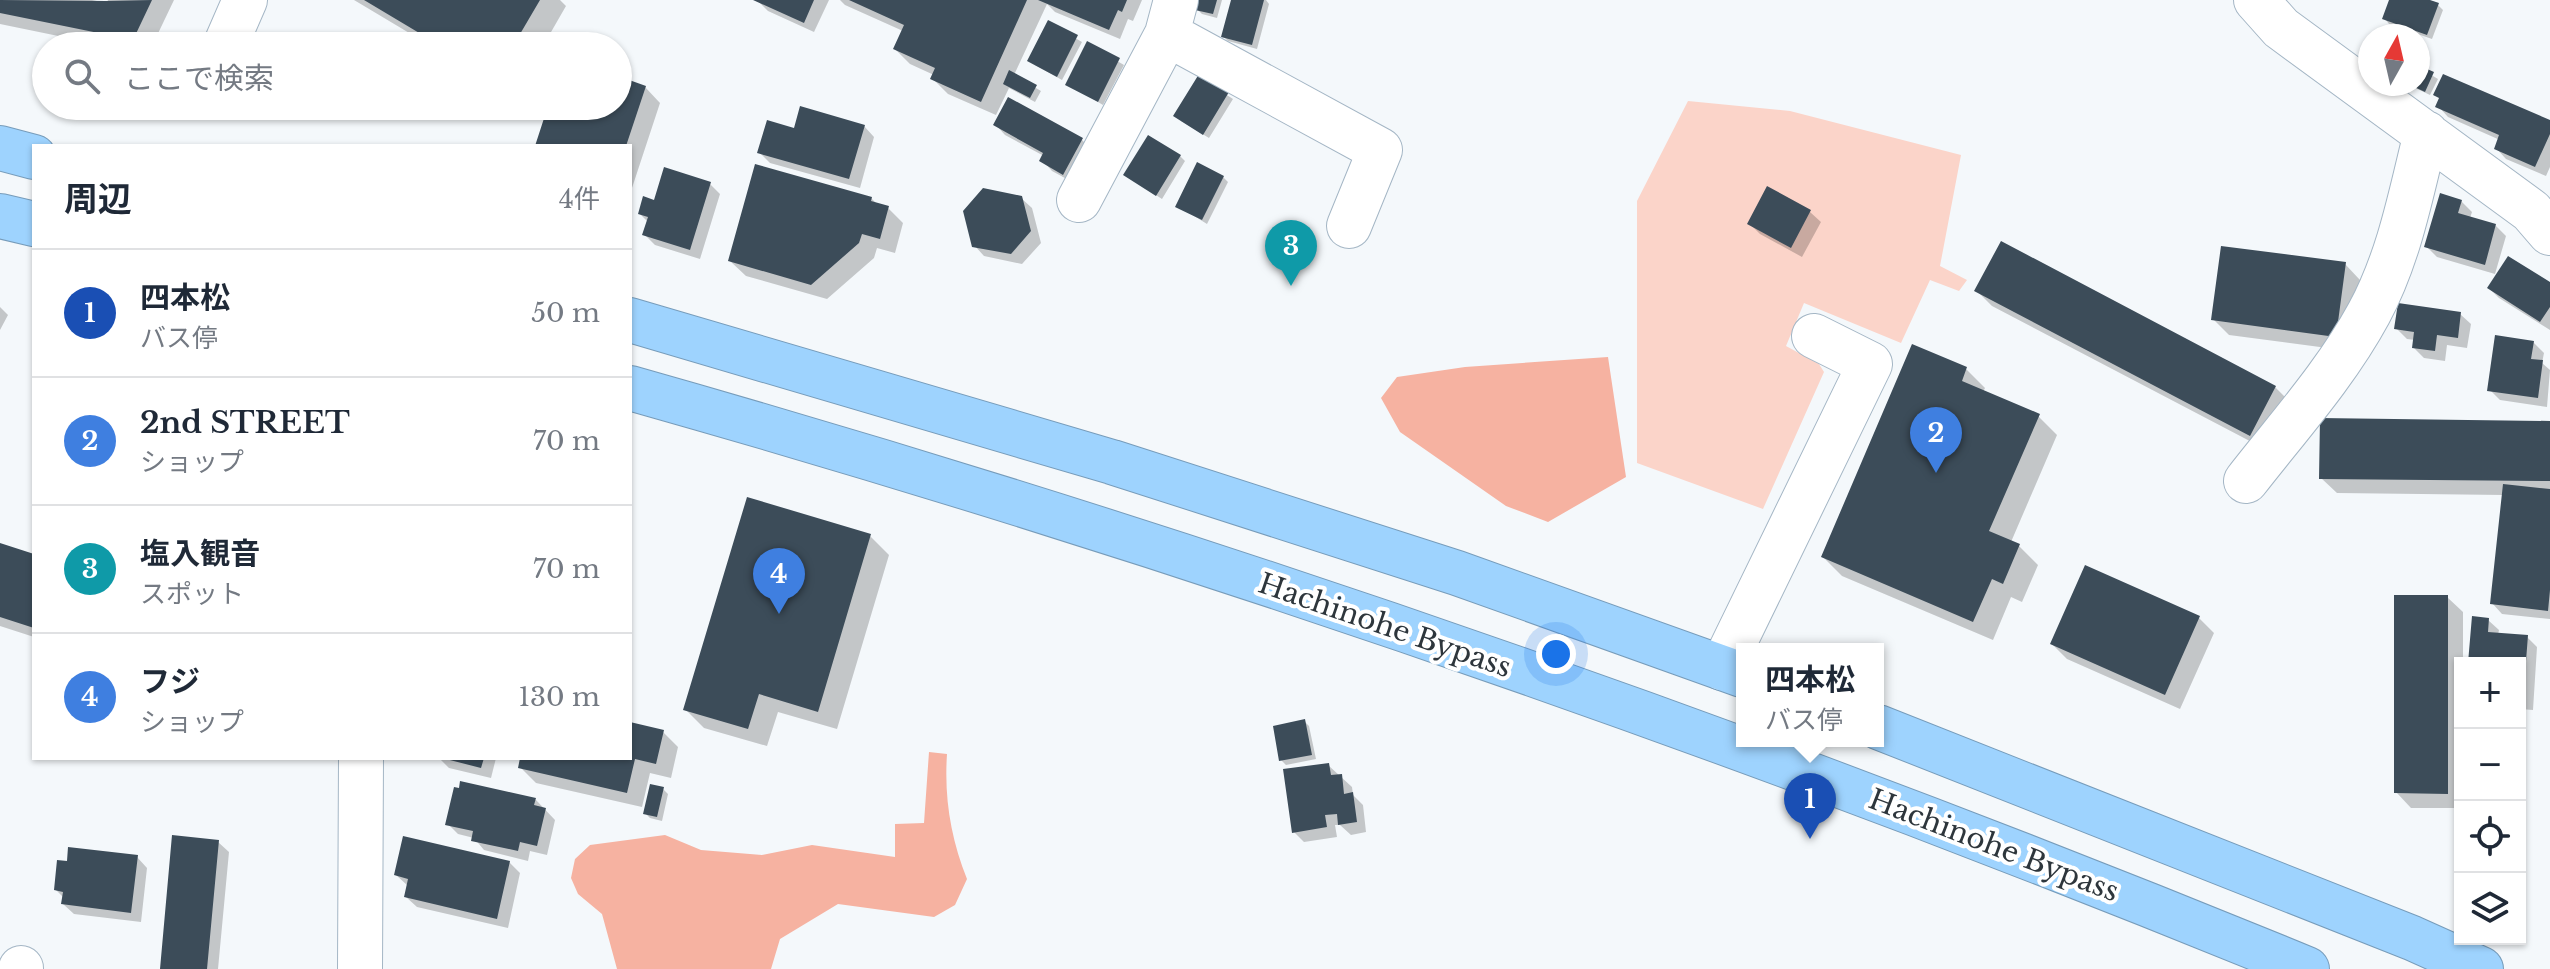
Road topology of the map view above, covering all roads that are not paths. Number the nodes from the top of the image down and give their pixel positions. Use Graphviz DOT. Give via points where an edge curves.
graph roads {
  1 [pos="245,0"];
  2 [pos="2256,0"];
  3 [pos="1172,17"];
  4 [pos="231,32"];
  5 [pos="2426,133"];
  6 [pos="0,148"];
  7 [pos="32,156"];
  8 [pos="1079,200"];
  9 [pos="0,216"];
  10 [pos="32,224"];
  11 [pos="1349,226"];
  12 [pos="2550,233"];
  13 [pos="632,321"];
  14 [pos="1814,336"];
  15 [pos="632,389"];
  16 [pos="2246,481"];
  17 [pos="1745,643"];
  18 [pos="1732,671"];
  19 [pos="1884,729"];
  20 [pos="1736,746"];
  21 [pos="1737,747"];
  22 [pos="361,760"];
  23 [pos="360,969"];
  24 [pos="2307,969"];
  25 [pos="2481,969"];
  1 -- 4 [label="street"];
  2 -- 5 [label="street" via="2281,28"];
  3 -- 8 [label="street"];
  3 -- 11 [label="street" via="1380,150"];
  5 -- 12 [label="street" via="2531,211"];
  5 -- 16 [label="street" via="2397,250 2370,312 2340,360"];
  6 -- 7 [label="highway"];
  9 -- 10 [label="highway"];
  13 -- 18 [label="highway" via="1112,462 1457,573"];
  14 -- 17 [label="street" via="1870,364"];
  15 -- 20 [label="highway, Hachinohe Bypass" via="1140,542"];
  19 -- 25 [label="highway"];
  21 -- 24 [label="highway, Hachinohe Bypass"];
  22 -- 23 [label="street"];
}
